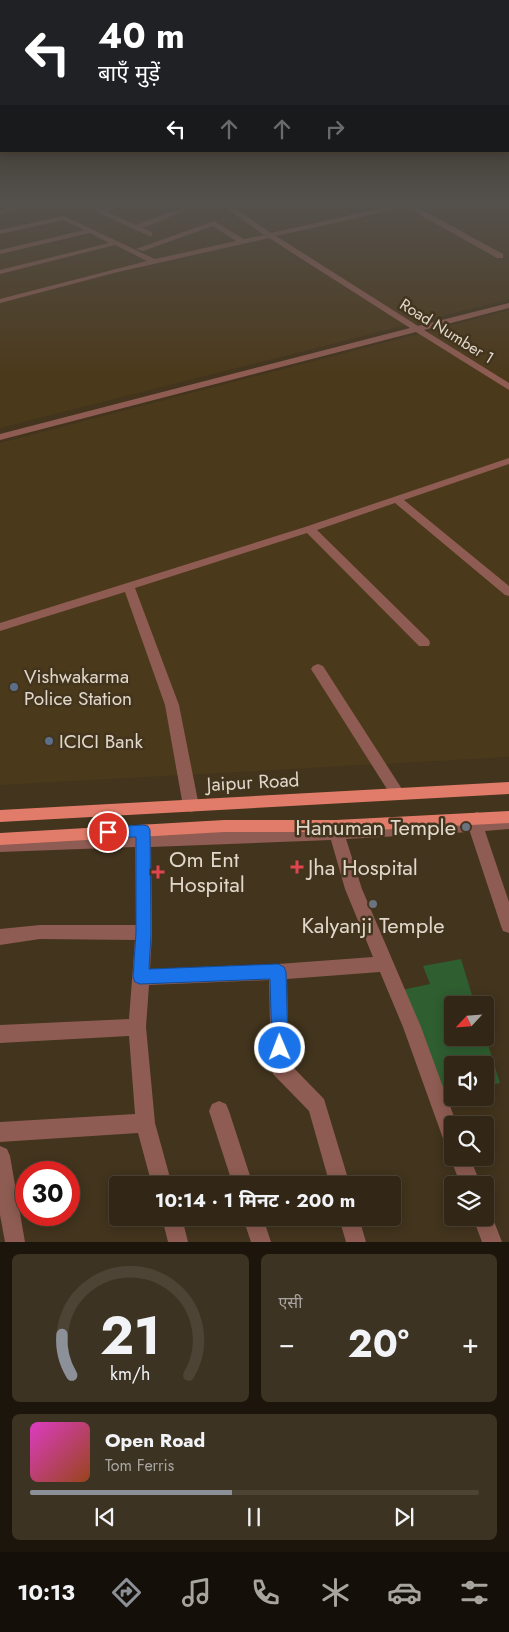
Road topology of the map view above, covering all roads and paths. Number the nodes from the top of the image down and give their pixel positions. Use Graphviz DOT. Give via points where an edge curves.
graph roads {
  1 [pos="5,259"];
  2 [pos="53,259"];
  3 [pos="149,259"];
  4 [pos="168,259"];
  5 [pos="307,259"];
  6 [pos="155,262"];
  7 [pos="14,269"];
  8 [pos="0,272"];
  9 [pos="0,301"];
  10 [pos="506,308"];
  11 [pos="416,329"];
  12 [pos="509,387"];
  13 [pos="0,437"];
  14 [pos="509,462"];
  15 [pos="396,498"];
  16 [pos="309,529"];
  17 [pos="129,587"];
  18 [pos="509,592"];
  19 [pos="0,626"];
  20 [pos="424,643"];
  21 [pos="318,669"];
  22 [pos="509,788"];
  23 [pos="397,793"];
  24 [pos="191,806"];
  25 [pos="0,816"];
  26 [pos="509,817"];
  27 [pos="477,822"];
  28 [pos="509,823"];
  29 [pos="337,830"];
  30 [pos="143,835"];
  31 [pos="0,839"];
  32 [pos="0,846"];
  33 [pos="509,926"];
  34 [pos="144,933"];
  35 [pos="0,937"];
  36 [pos="384,964"];
  37 [pos="278,972"];
  38 [pos="140,977"];
  39 [pos="137,1027"];
  40 [pos="0,1034"];
  41 [pos="219,1111"];
  42 [pos="444,1116"];
  43 [pos="145,1123"];
  44 [pos="0,1132"];
  45 [pos="0,1156"];
  46 [pos="160,1176"];
  47 [pos="239,1176"];
  48 [pos="337,1176"];
  49 [pos="174,1226"];
  50 [pos="256,1226"];
  51 [pos="351,1226"];
  52 [pos="486,1226"];
  53 [pos="15,1242"];
  54 [pos="178,1242"];
  55 [pos="261,1242"];
  56 [pos="356,1242"];
  57 [pos="492,1242"];
  1 -- 7 [label="street"];
  2 -- 7 [label="street"];
  3 -- 6 [label="street"];
  4 -- 6 [label="street"];
  5 -- 11 [label="street, Road Number 1"];
  6 -- 9 [label="street"];
  7 -- 8 [label="street"];
  10 -- 11 [label="street"];
  11 -- 12 [label="street, Road Number 1"];
  11 -- 13 [label="street"];
  14 -- 15 [label="street"];
  15 -- 16 [label="street"];
  15 -- 18 [label="street"];
  16 -- 17 [label="street"];
  16 -- 20 [label="street"];
  17 -- 19 [label="street"];
  17 -- 24 [label="street" via="172,705"];
  21 -- 23 [label="street"];
  22 -- 23 [label="main road, Jaipur Road"];
  23 -- 24 [label="main road, Jaipur Road"];
  24 -- 25 [label="main road, Jaipur Road"];
  26 -- 27 [label="main road"];
  27 -- 28 [label="street"];
  27 -- 29 [label="street"];
  27 -- 33 [label="street" via="478,834"];
  29 -- 30 [label="street"];
  29 -- 36 [label="street" via="339,845"];
  30 -- 31 [label="main road"];
  30 -- 32 [label="street"];
  30 -- 34 [label="street"];
  34 -- 35 [label="street" via="40,932"];
  34 -- 38 [label="street"];
  36 -- 37 [label="street"];
  36 -- 42 [label="street"];
  37 -- 38 [label="street"];
  37 -- 48 [label="street" via="280,1067 317,1106"];
  38 -- 39 [label="street"];
  39 -- 40 [label="street"];
  39 -- 43 [label="street"];
  41 -- 47 [label="street"];
  43 -- 44 [label="street"];
  43 -- 46 [label="street"];
  45 -- 53 [label="street"];
  49 -- 54 [label="street"];
  50 -- 55 [label="street"];
  51 -- 56 [label="street"];
  52 -- 57 [label="street"];
}
